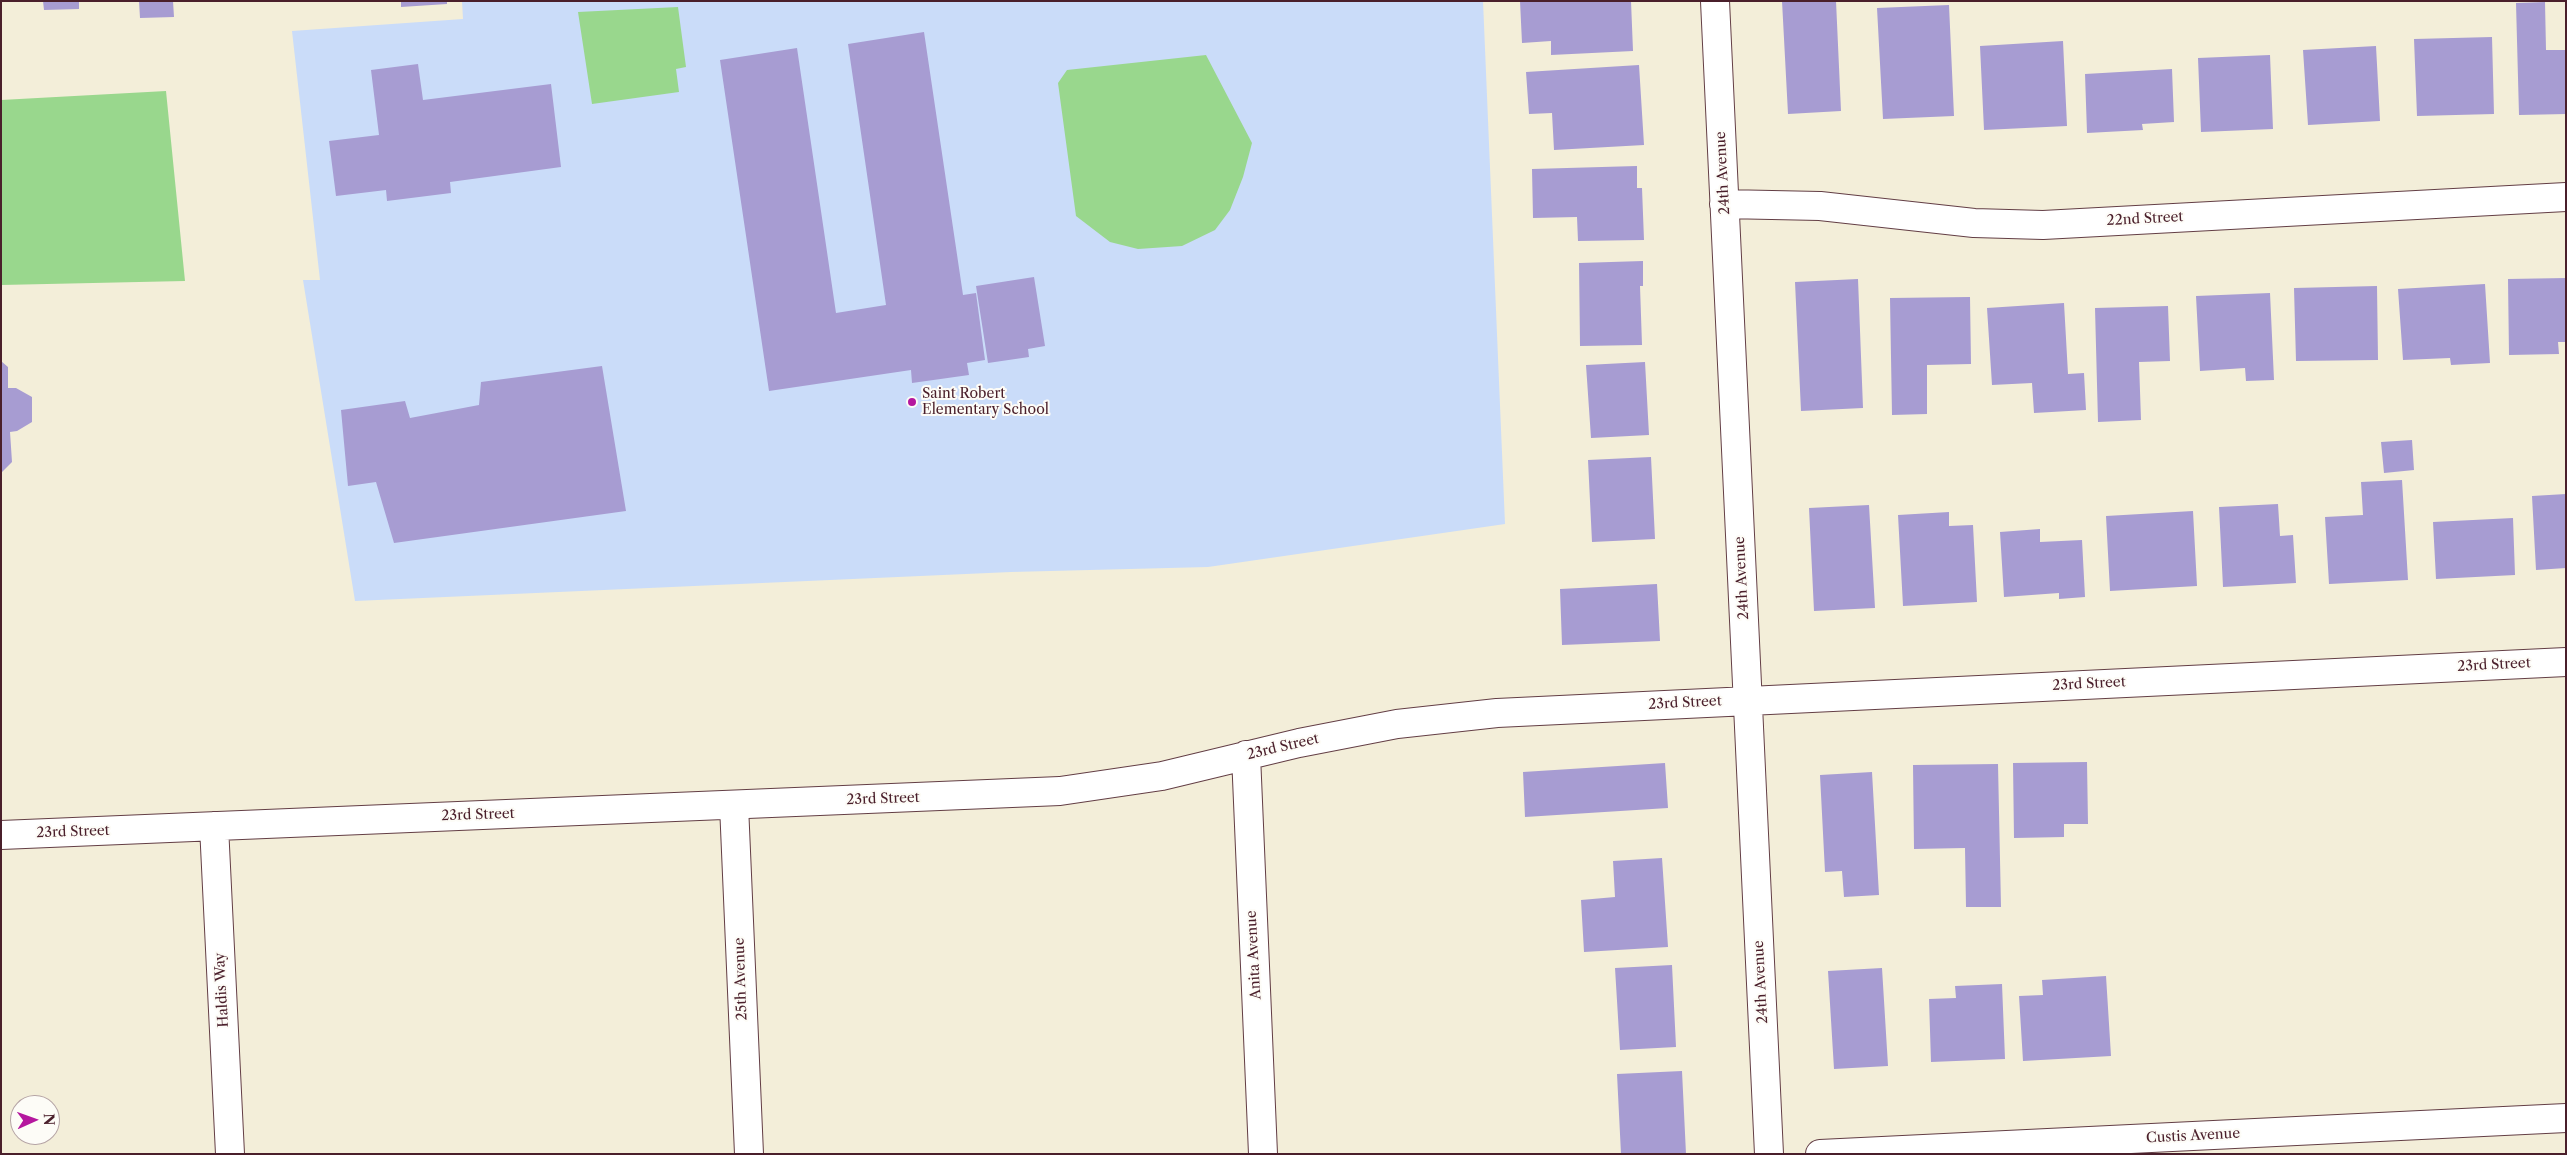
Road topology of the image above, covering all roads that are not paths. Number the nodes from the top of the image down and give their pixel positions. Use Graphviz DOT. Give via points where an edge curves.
graph roads {
  1 [pos="1715,1"];
  2 [pos="2566,197"];
  3 [pos="1724,204"];
  4 [pos="2566,662"];
  5 [pos="1748,700"];
  6 [pos="1246,756"];
  7 [pos="734,805"];
  8 [pos="214,826"];
  9 [pos="1,835"];
  10 [pos="2566,1118"];
  11 [pos="230,1154"];
  12 [pos="749,1154"];
  13 [pos="1263,1154"];
  14 [pos="1769,1154"];
  15 [pos="1820,1154"];
  1 -- 3 [label="street, 24th Avenue"];
  2 -- 3 [label="street, 22nd Street" via="2043,225 1974,223 1820,206"];
  3 -- 5 [label="street, 24th Avenue"];
  4 -- 5 [label="street, 23rd Street"];
  5 -- 6 [label="street, 23rd Street" via="1479,715 1397,724"];
  5 -- 14 [label="street, 24th Avenue"];
  6 -- 7 [label="street, 23rd Street" via="1162,776 1060,791"];
  6 -- 13 [label="street, Anita Avenue"];
  7 -- 8 [label="street, 23rd Street"];
  7 -- 12 [label="street, 25th Avenue"];
  8 -- 9 [label="street, 23rd Street"];
  8 -- 11 [label="street, Haldis Way"];
  10 -- 15 [label="street, Custis Avenue"];
}
